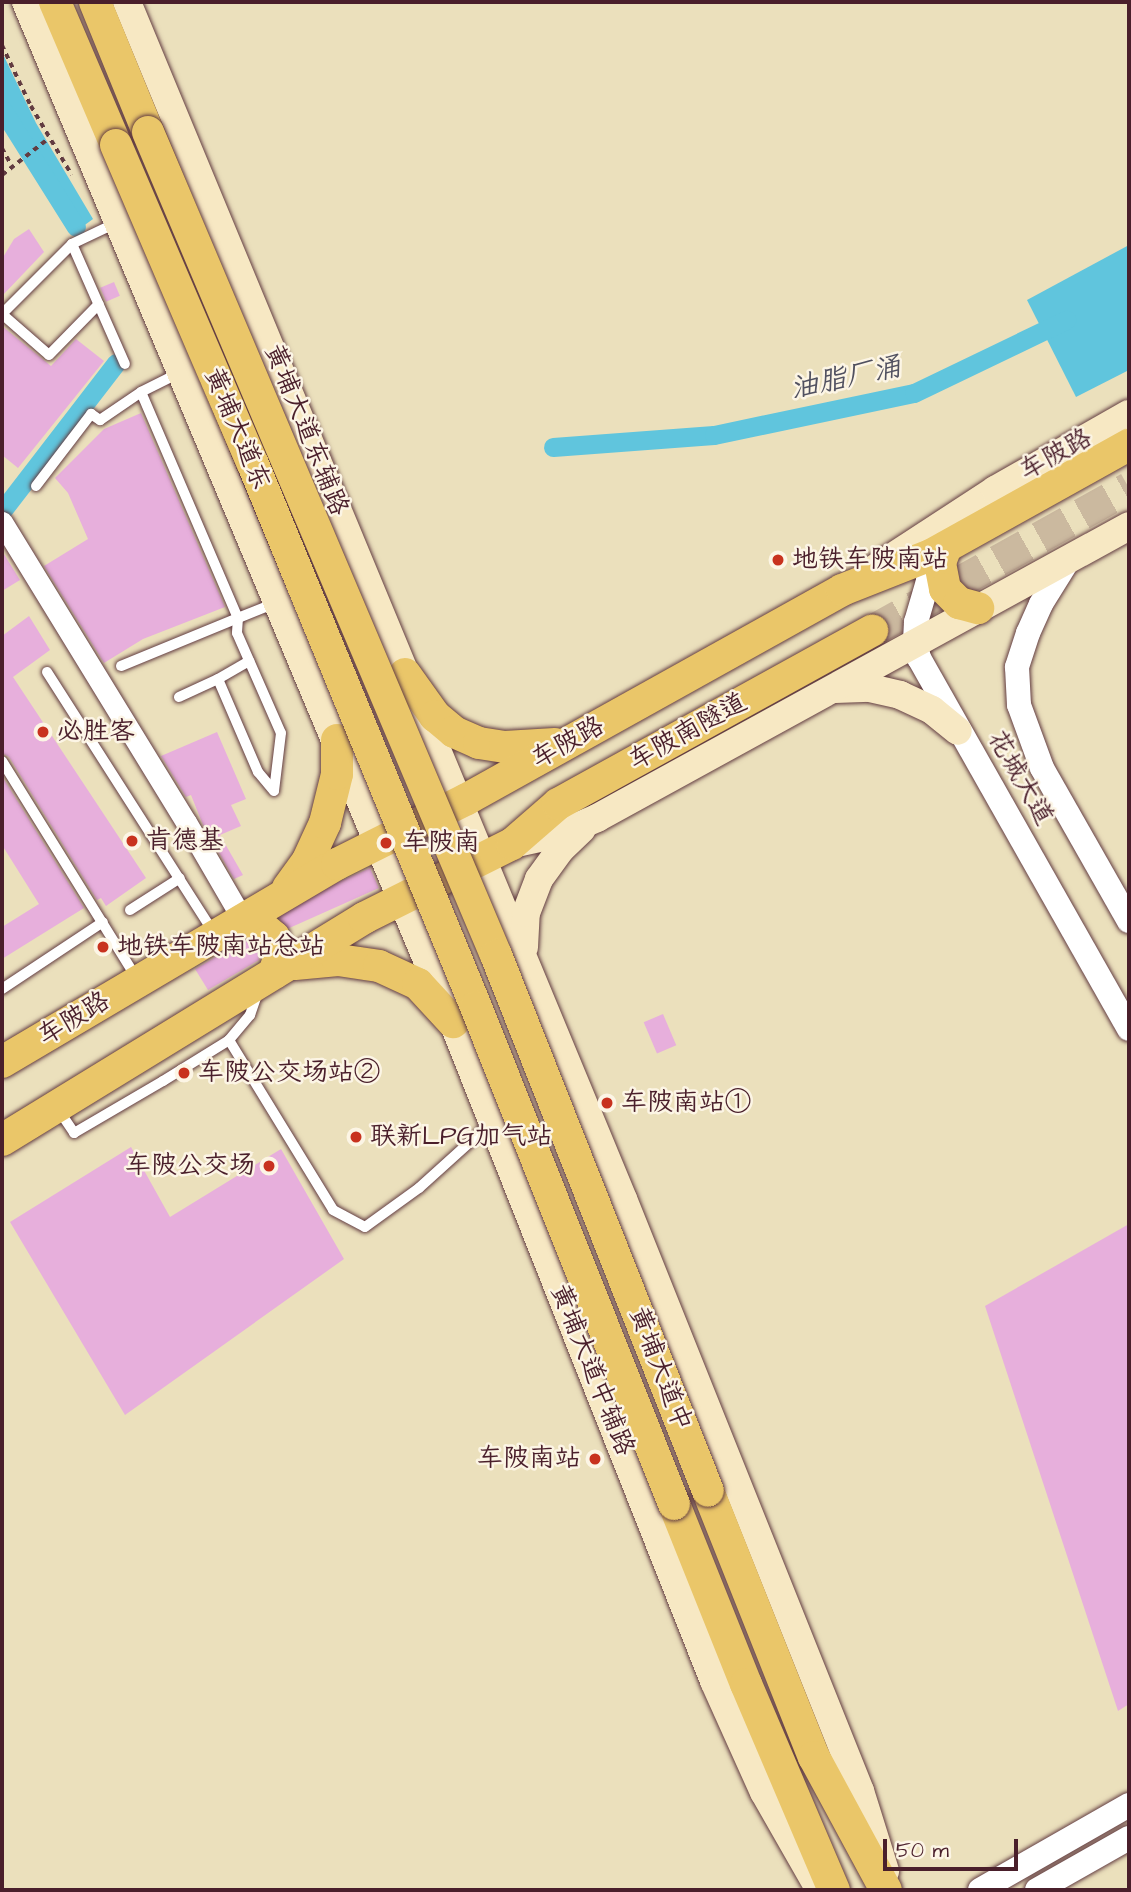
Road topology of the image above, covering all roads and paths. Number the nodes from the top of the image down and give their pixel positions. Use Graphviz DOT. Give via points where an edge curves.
graph roads {
  1 [pos="26,2"];
  2 [pos="55,2"];
  3 [pos="95,2"];
  4 [pos="127,2"];
  5 [pos="2,45"];
  6 [pos="49,138"];
  7 [pos="2,148"];
  8 [pos="12,166"];
  9 [pos="2,175"];
  10 [pos="76,181"];
  11 [pos="118,222"];
  12 [pos="72,244"];
  13 [pos="99,304"];
  14 [pos="125,364"];
  15 [pos="181,372"];
  16 [pos="141,392"];
  17 [pos="1129,414"];
  18 [pos="1129,445"];
  19 [pos="36,486"];
  20 [pos="3,526"];
  21 [pos="1129,526"];
  22 [pos="946,547"];
  23 [pos="1069,559"];
  24 [pos="361,566"];
  25 [pos="842,590"];
  26 [pos="277,600"];
  27 [pos="978,608"];
  28 [pos="238,618"];
  29 [pos="872,631"];
  30 [pos="915,643"];
  31 [pos="249,661"];
  32 [pos="402,664"];
  33 [pos="121,666"];
  34 [pos="47,672"];
  35 [pos="218,679"];
  36 [pos="828,690"];
  37 [pos="317,693"];
  38 [pos="179,697"];
  39 [pos="958,731"];
  40 [pos="577,738"];
  41 [pos="337,740"];
  42 [pos="2,761"];
  43 [pos="460,803"];
  44 [pos="597,818"];
  45 [pos="448,841"];
  46 [pos="378,844"];
  47 [pos="512,844"];
  48 [pos="415,858"];
  49 [pos="483,859"];
  50 [pos="180,878"];
  51 [pos="281,897"];
  52 [pos="401,898"];
  53 [pos="130,910"];
  54 [pos="243,920"];
  55 [pos="1129,921"];
  56 [pos="103,922"];
  57 [pos="216,936"];
  58 [pos="525,961"];
  59 [pos="275,973"];
  60 [pos="139,981"];
  61 [pos="2,989"];
  62 [pos="453,1022"];
  63 [pos="552,1027"];
  64 [pos="1129,1029"];
  65 [pos="229,1040"];
  66 [pos="469,1061"];
  67 [pos="2,1062"];
  68 [pos="56,1106"];
  69 [pos="493,1121"];
  70 [pos="2,1140"];
  71 [pos="612,1172"];
  72 [pos="526,1205"];
  73 [pos="1129,1805"];
  74 [pos="1129,1838"];
  75 [pos="820,1890"];
  76 [pos="834,1890"];
  77 [pos="888,1890"];
  78 [pos="981,1890"];
  79 [pos="1037,1890"];
  1 -- 11 [label="main road"];
  2 -- 48 [label="main road, 黄埔大道东, bridge"];
  3 -- 45 [label="main road, 黄埔大道东, bridge"];
  4 -- 24 [label="main road, 黄埔大道东辅路"];
  5 -- 6 [label="path"];
  6 -- 8 [label="path"];
  6 -- 10 [label="path"];
  7 -- 8 [label="path"];
  8 -- 9 [label="path"];
  11 -- 12 [label="lane"];
  11 -- 15 [label="main road"];
  12 -- 13 [label="lane"];
  12 -- 13 [label="lane" via="2,314 49,355"];
  13 -- 14 [label="lane"];
  15 -- 16 [label="lane"];
  15 -- 26 [label="main road"];
  16 -- 19 [label="lane" via="100,420 91,414"];
  16 -- 28 [label="lane"];
  17 -- 25 [label="main road, 车陂路" via="995,490"];
  18 -- 22 [label="main road"];
  20 -- 54 [label="street"];
  21 -- 23 [label="main road"];
  22 -- 25 [label="main road"];
  22 -- 27 [label="main road" via="940,563 945,589 959,603"];
  22 -- 30 [label="street, 花城大道" via="924,592"];
  23 -- 27 [label="main road"];
  23 -- 55 [label="street, 花城大道" via="1031,626 1017,667 1016,690 1042,768"];
  24 -- 26 [label="main road" via="348,588 324,602 302,605"];
  24 -- 32 [label="main road, 黄埔大道东辅路"];
  25 -- 40 [label="main road, 车陂路"];
  26 -- 28 [label="lane"];
  26 -- 37 [label="main road"];
  27 -- 30 [label="main road"];
  28 -- 31 [label="lane" via="237,633"];
  28 -- 33 [label="lane"];
  29 -- 47 [label="main road, 车陂南隧道" via="558,804"];
  30 -- 36 [label="main road"];
  30 -- 39 [label="street, 花城大道"];
  31 -- 35 [label="lane"];
  31 -- 35 [label="lane" via="281,733 274,791 258,772"];
  32 -- 37 [label="main road" via="366,694 345,700"];
  32 -- 40 [label="main road" via="435,716 454,732 479,743 527,748"];
  32 -- 43 [label="main road, 黄埔大道东辅路"];
  34 -- 50 [label="lane"];
  35 -- 38 [label="lane"];
  36 -- 39 [label="main road" via="856,687 900,695 932,710"];
  36 -- 44 [label="main road"];
  37 -- 41 [label="main road"];
  39 -- 64 [label="street, 花城大道"];
  40 -- 43 [label="main road, 车陂路"];
  41 -- 46 [label="main road"];
  41 -- 51 [label="main road" via="337,774 325,823 308,860"];
  42 -- 56 [label="lane"];
  43 -- 46 [label="main road, 车陂路"];
  43 -- 49 [label="main road, 黄埔大道东辅路"];
  44 -- 47 [label="main road" via="562,833"];
  44 -- 58 [label="main road" via="561,849 539,879 526,914"];
  45 -- 77 [label="main road, 黄埔大道中, bridge" via="814,1757"];
  46 -- 51 [label="main road, 车陂路"];
  46 -- 52 [label="main road, 黄埔大道中辅路"];
  47 -- 49 [label="main road"];
  48 -- 76 [label="main road, 黄埔大道中, bridge" via="746,1684"];
  49 -- 52 [label="main road"];
  49 -- 58 [label="main road"];
  50 -- 53 [label="lane"];
  50 -- 57 [label="lane"];
  51 -- 54 [label="main road, 车陂路"];
  52 -- 59 [label="main road"];
  52 -- 62 [label="main road, 黄埔大道中辅路"];
  54 -- 57 [label="main road, 车陂路"];
  54 -- 59 [label="main road" via="260,925 274,937 280,955"];
  56 -- 60 [label="lane"];
  56 -- 61 [label="lane"];
  57 -- 60 [label="main road, 车陂路"];
  58 -- 63 [label="main road"];
  59 -- 62 [label="main road" via="338,960 379,966 418,984"];
  59 -- 65 [label="lane"];
  59 -- 68 [label="main road"];
  60 -- 67 [label="main road, 车陂路"];
  62 -- 66 [label="main road, 黄埔大道中辅路"];
  63 -- 66 [label="main road" via="528,1017 501,1021 482,1035"];
  63 -- 71 [label="main road"];
  65 -- 68 [label="lane" via="74,1133"];
  65 -- 69 [label="lane" via="333,1210 365,1227 419,1188"];
  66 -- 69 [label="main road, 黄埔大道中辅路"];
  68 -- 70 [label="main road"];
  69 -- 72 [label="main road, 黄埔大道中辅路"];
  71 -- 72 [label="main road" via="588,1162 561,1165 537,1181"];
  71 -- 77 [label="main road" via="860,1791"];
  72 -- 75 [label="main road, 黄埔大道中辅路" via="732,1722 764,1792"];
  73 -- 78 [label="street"];
  74 -- 79 [label="street"];
}
